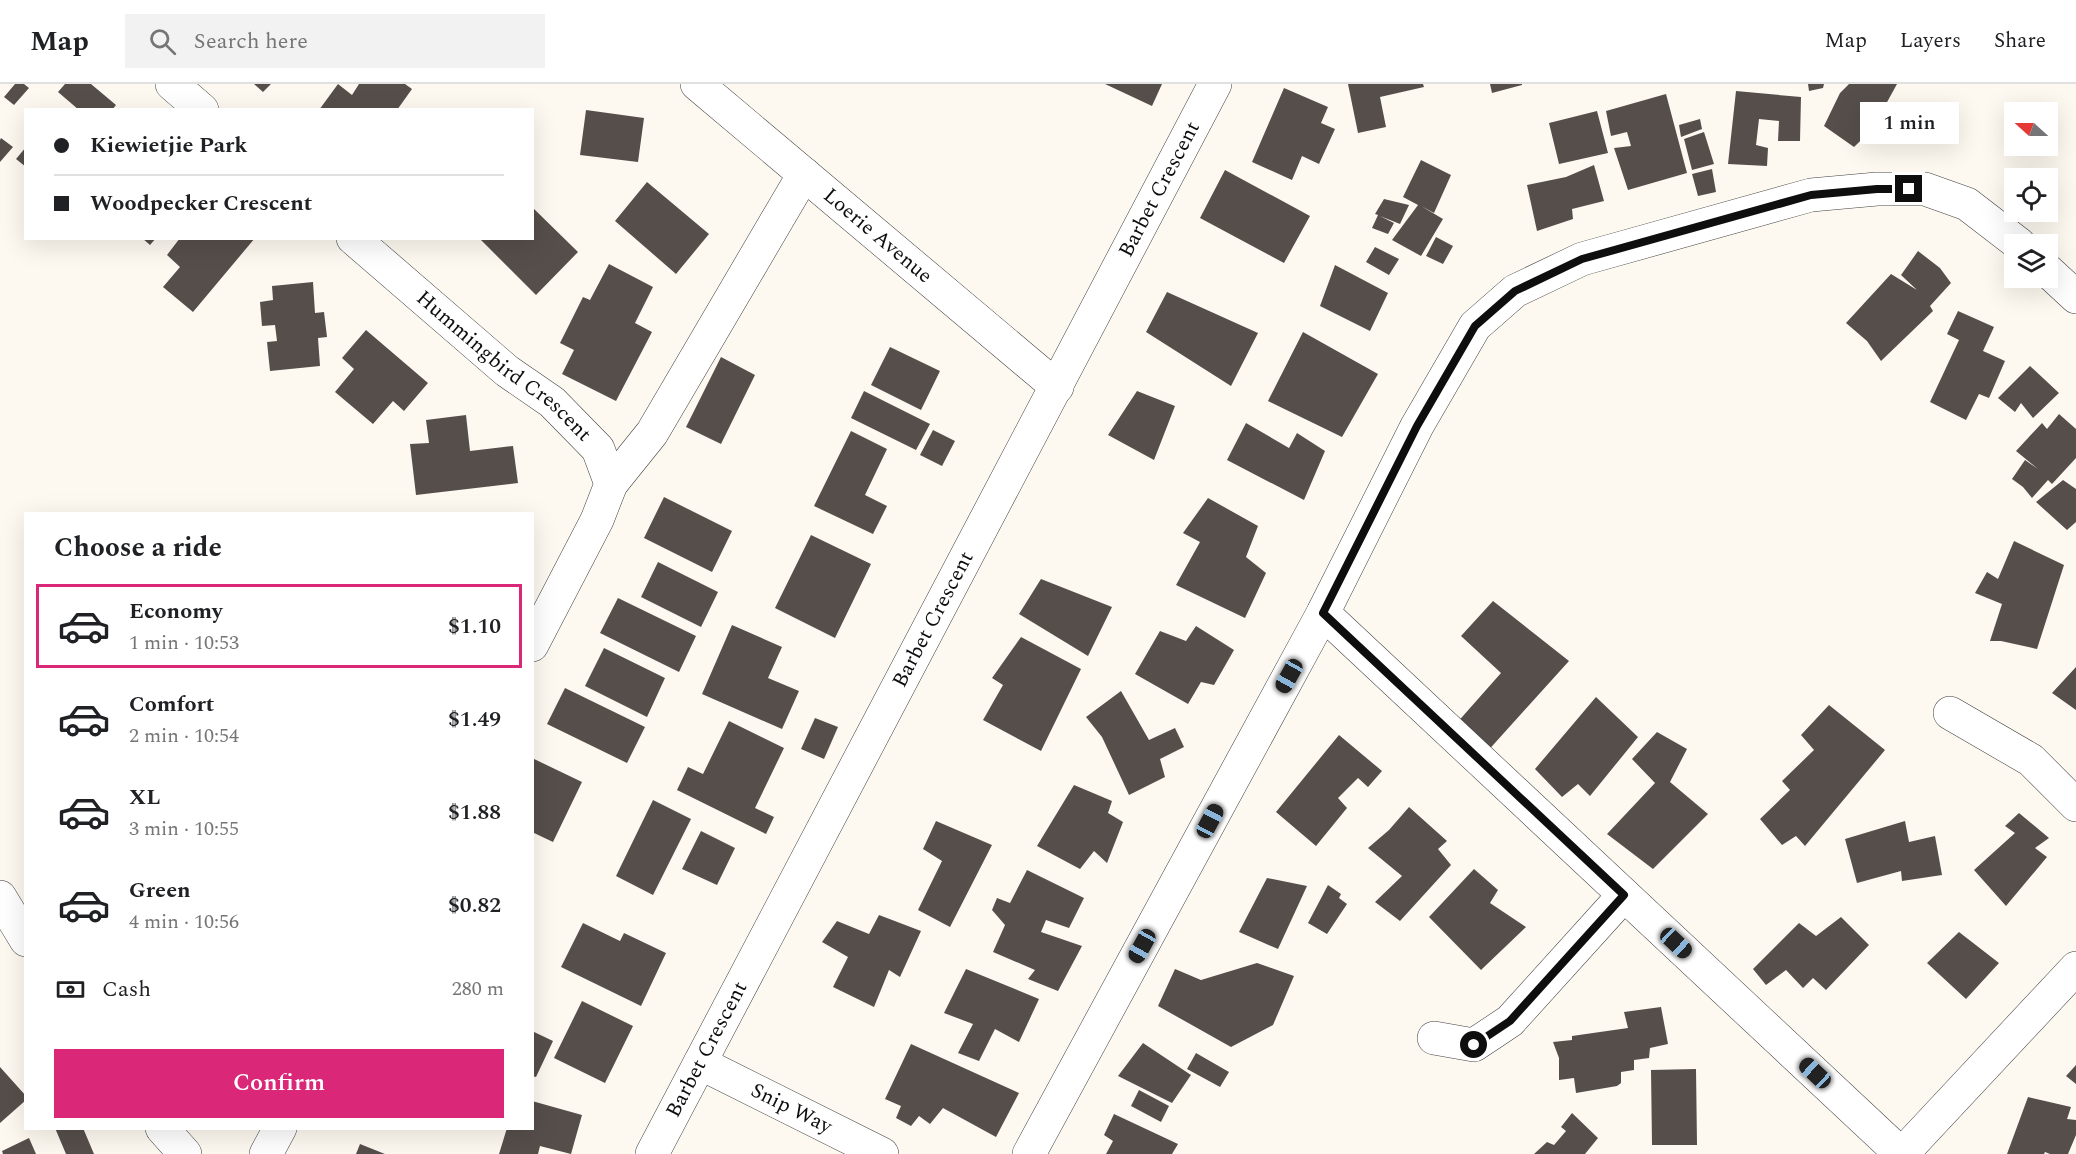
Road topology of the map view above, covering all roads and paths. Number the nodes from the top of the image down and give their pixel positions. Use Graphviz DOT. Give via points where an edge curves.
graph roads {
  1 [pos="172,84"];
  2 [pos="697,84"];
  3 [pos="1215,84"];
  4 [pos="200,108"];
  5 [pos="804,174"];
  6 [pos="2006,234"];
  7 [pos="355,240"];
  8 [pos="2058,280"];
  9 [pos="2076,297"];
  10 [pos="1057,387"];
  11 [pos="611,484"];
  12 [pos="1323,613"];
  13 [pos="534,641"];
  14 [pos="1950,713"];
  15 [pos="2076,805"];
  16 [pos="1624,895"];
  17 [pos="0,897"];
  18 [pos="24,937"];
  19 [pos="2076,968"];
  20 [pos="1434,1038"];
  21 [pos="700,1063"];
  22 [pos="164,1130"];
  23 [pos="279,1130"];
  24 [pos="185,1154"];
  25 [pos="266,1154"];
  26 [pos="652,1154"];
  27 [pos="882,1154"];
  28 [pos="1029,1154"];
  29 [pos="1902,1154"];
  1 -- 4 [label="street"];
  2 -- 5 [label="street, Loerie Avenue"];
  3 -- 10 [label="street, Barbet Crescent"];
  5 -- 10 [label="street, Loerie Avenue"];
  5 -- 11 [label="street" via="652,433"];
  6 -- 12 [label="street" via="1967,204 1925,189 1811,195 1582,259 1515,291 1475,326 1417,426"];
  7 -- 11 [label="street, Hummingbird Crescent" via="507,371 552,402 598,449"];
  8 -- 9 [label="street"];
  10 -- 21 [label="street, Barbet Crescent"];
  11 -- 13 [label="street" via="597,520"];
  12 -- 16 [label="street"];
  12 -- 28 [label="street"];
  14 -- 15 [label="street" via="2031,760"];
  16 -- 20 [label="street" via="1510,1021 1474,1045"];
  16 -- 29 [label="street"];
  17 -- 18 [label="street"];
  19 -- 29 [label="street"];
  21 -- 26 [label="street, Barbet Crescent"];
  21 -- 27 [label="street, Snip Way"];
  22 -- 24 [label="street"];
  23 -- 25 [label="street"];
}
